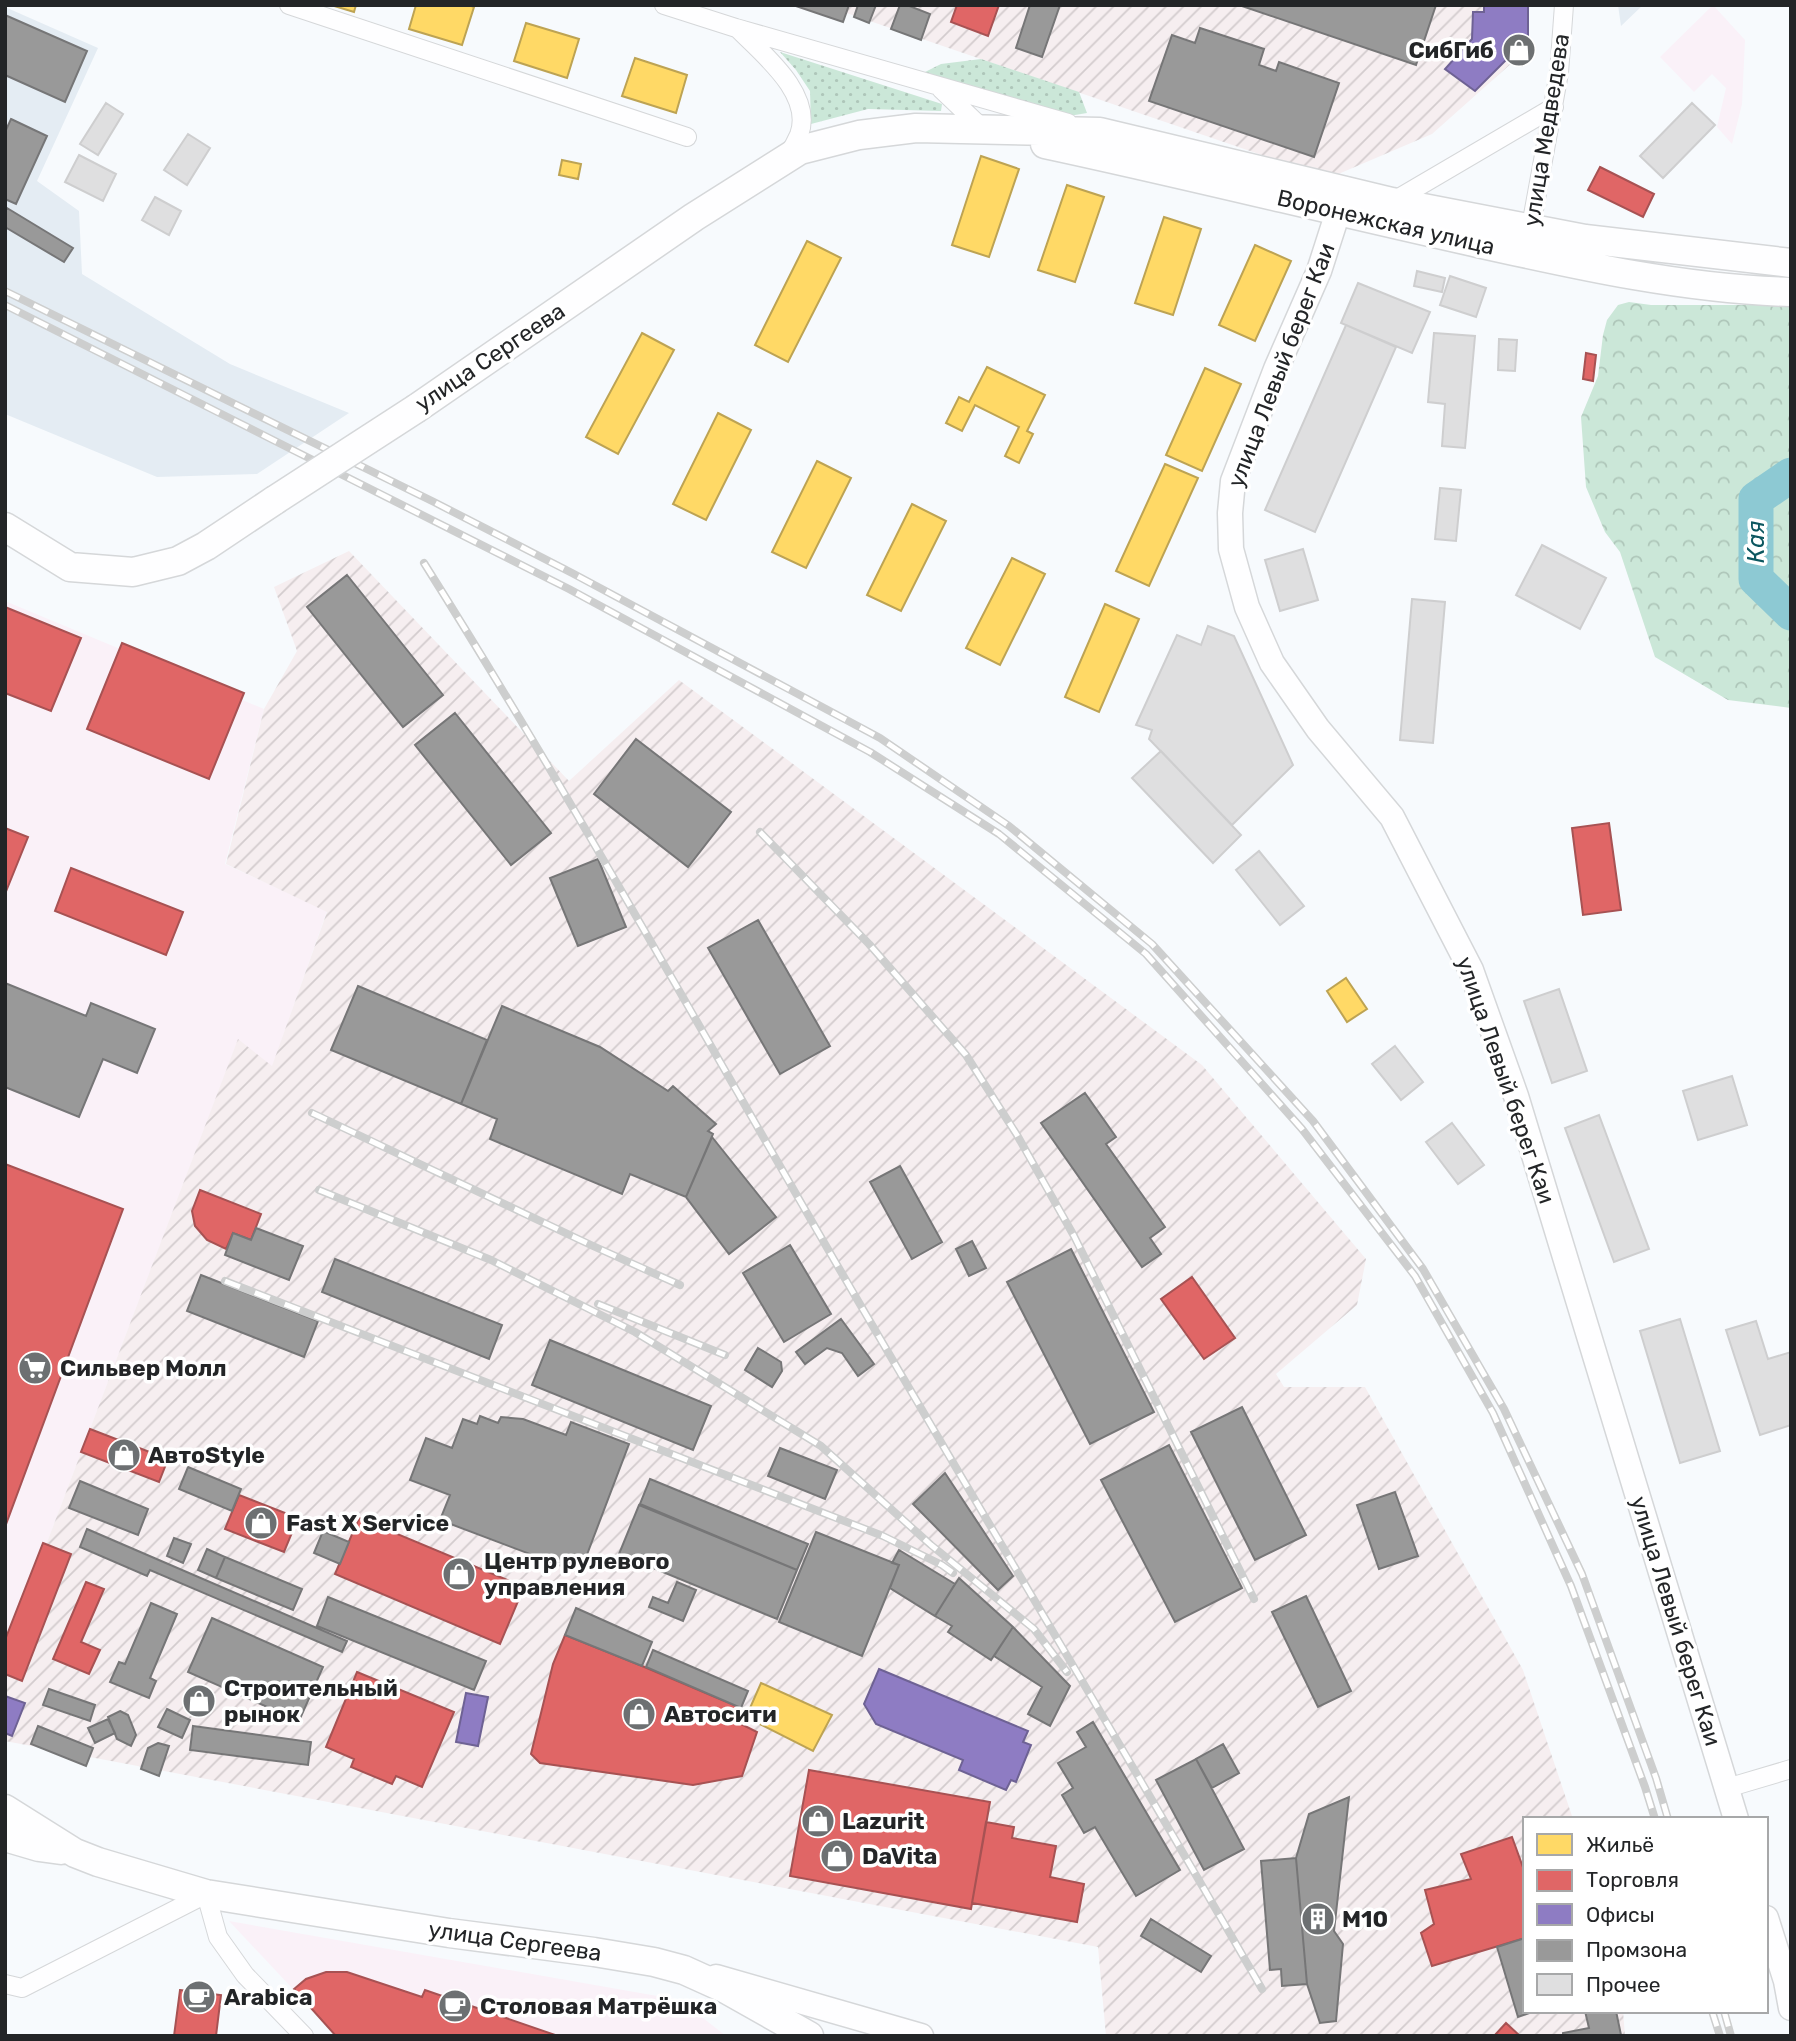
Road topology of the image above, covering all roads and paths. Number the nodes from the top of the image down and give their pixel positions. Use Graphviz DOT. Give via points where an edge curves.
graph roads {
  1 [pos="289,5"];
  2 [pos="664,5"];
  3 [pos="1564,5"];
  4 [pos="736,28"];
  5 [pos="938,86"];
  6 [pos="1554,107"];
  7 [pos="984,130"];
  8 [pos="1100,132"];
  9 [pos="687,137"];
  10 [pos="787,158"];
  11 [pos="1339,201"];
  12 [pos="1392,202"];
  13 [pos="1529,241"];
  14 [pos="1791,263"];
  15 [pos="1791,292"];
  16 [pos="5,527"];
  17 [pos="1791,1769"];
  18 [pos="1727,1788"];
  19 [pos="5,1809"];
  20 [pos="1735,1817"];
  21 [pos="5,1837"];
  22 [pos="67,1850"];
  23 [pos="206,1894"];
  24 [pos="1768,1924"];
  25 [pos="684,1970"];
  26 [pos="14,1986"];
  27 [pos="1791,2008"];
  28 [pos="304,2036"];
  29 [pos="809,2036"];
  30 [pos="920,2036"];
  1 -- 9 [label="street"];
  2 -- 4 [label="street"];
  3 -- 6 [label="street, улица Медведева"];
  4 -- 5 [label="street"];
  4 -- 10 [label="street" via="785,76 801,110 800,134"];
  5 -- 7 [label="street"];
  5 -- 8 [label="street"];
  6 -- 12 [label="street"];
  6 -- 13 [label="street, улица Медведева"];
  7 -- 8 [label="main road, Воронежская улица"];
  7 -- 10 [label="main road, улица Сергеева" via="916,128 859,135 800,150"];
  7 -- 11 [label="main road, Воронежская улица"];
  8 -- 11 [label="main road, Воронежская улица"];
  10 -- 16 [label="main road, улица Сергеева, bridge" via="417,408 178,561 134,572 70,566"];
  11 -- 12 [label="main road, Воронежская улица"];
  11 -- 13 [label="main road, Воронежская улица"];
  11 -- 18 [label="street, улица Левый берег Каи" via="1319,271 1234,481 1231,549 1247,607 1272,663 1318,729 1392,817 1471,970 1516,1096"];
  12 -- 13 [label="main road, Воронежская улица"];
  13 -- 14 [label="main road, Воронежская улица" via="1585,239"];
  13 -- 15 [label="main road, Воронежская улица" via="1670,281"];
  17 -- 18 [label="street"];
  18 -- 20 [label="street, улица Левый берег Каи"];
  19 -- 22 [label="main road, улица Сергеева"];
  21 -- 22 [label="main road, улица Сергеева"];
  22 -- 23 [label="main road, улица Сергеева"];
  23 -- 25 [label="main road, улица Сергеева" via="608,1954"];
  23 -- 26 [label="street"];
  23 -- 28 [label="street" via="218,1937 245,1975"];
  24 -- 27 [label="street"];
  25 -- 29 [label="main road, улица Сергеева"];
  25 -- 30 [label="street"];
}
